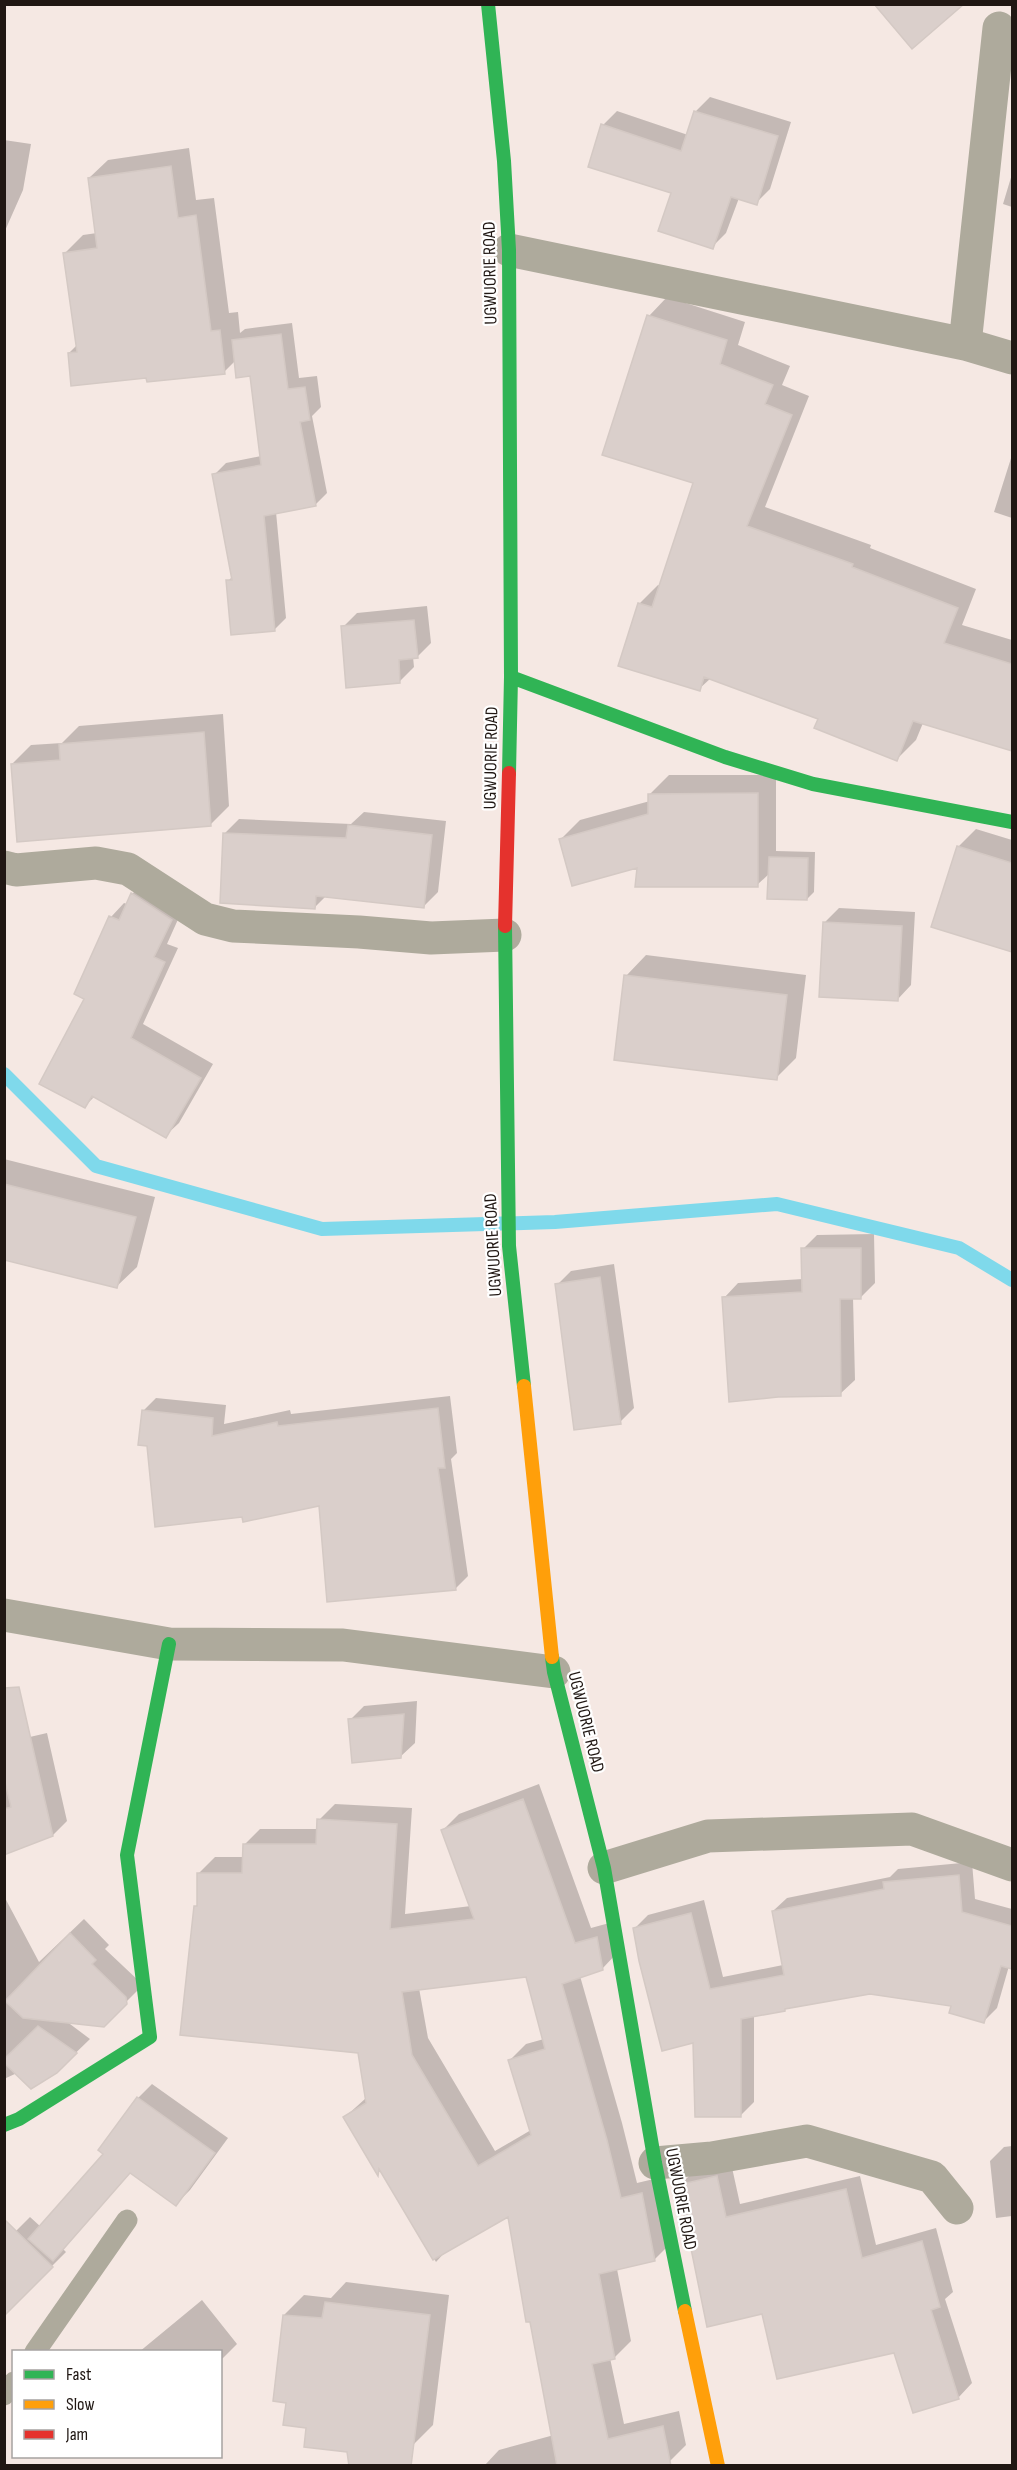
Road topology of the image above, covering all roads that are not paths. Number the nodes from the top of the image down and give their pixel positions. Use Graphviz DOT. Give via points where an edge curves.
graph roads {
  1 [pos="488,4"];
  2 [pos="999,28"];
  3 [pos="509,250"];
  4 [pos="965,344"];
  5 [pos="1012,358"];
  6 [pos="511,677"];
  7 [pos="1012,822"];
  8 [pos="4,867"];
  9 [pos="505,935"];
  10 [pos="4,1616"];
  11 [pos="169,1644"];
  12 [pos="554,1672"];
  13 [pos="1012,1865"];
  14 [pos="604,1868"];
  15 [pos="4,2125"];
  16 [pos="655,2163"];
  17 [pos="957,2208"];
  18 [pos="127,2220"];
  19 [pos="36,2350"];
  20 [pos="718,2466"];
  1 -- 3 [label="street, UGWUORIE ROAD"];
  2 -- 4 [label="street"];
  3 -- 4 [label="street"];
  3 -- 6 [label="street, UGWUORIE ROAD"];
  4 -- 5 [label="street"];
  6 -- 7 [label="street" via="725,757 813,784"];
  6 -- 9 [label="street, UGWUORIE ROAD"];
  8 -- 9 [label="street" via="16,870 96,863 128,869 205,919 233,926 431,938"];
  9 -- 12 [label="street, UGWUORIE ROAD" via="509,1246"];
  10 -- 11 [label="street"];
  11 -- 12 [label="street" via="343,1645"];
  11 -- 15 [label="street" via="127,1855 150,2037 19,2120"];
  12 -- 14 [label="street, UGWUORIE ROAD"];
  13 -- 14 [label="street" via="912,1828 708,1836"];
  14 -- 16 [label="street, UGWUORIE ROAD"];
  16 -- 17 [label="street" via="712,2158 807,2141 932,2176"];
  16 -- 20 [label="street, UGWUORIE ROAD"];
  18 -- 19 [label="lane"];
}
